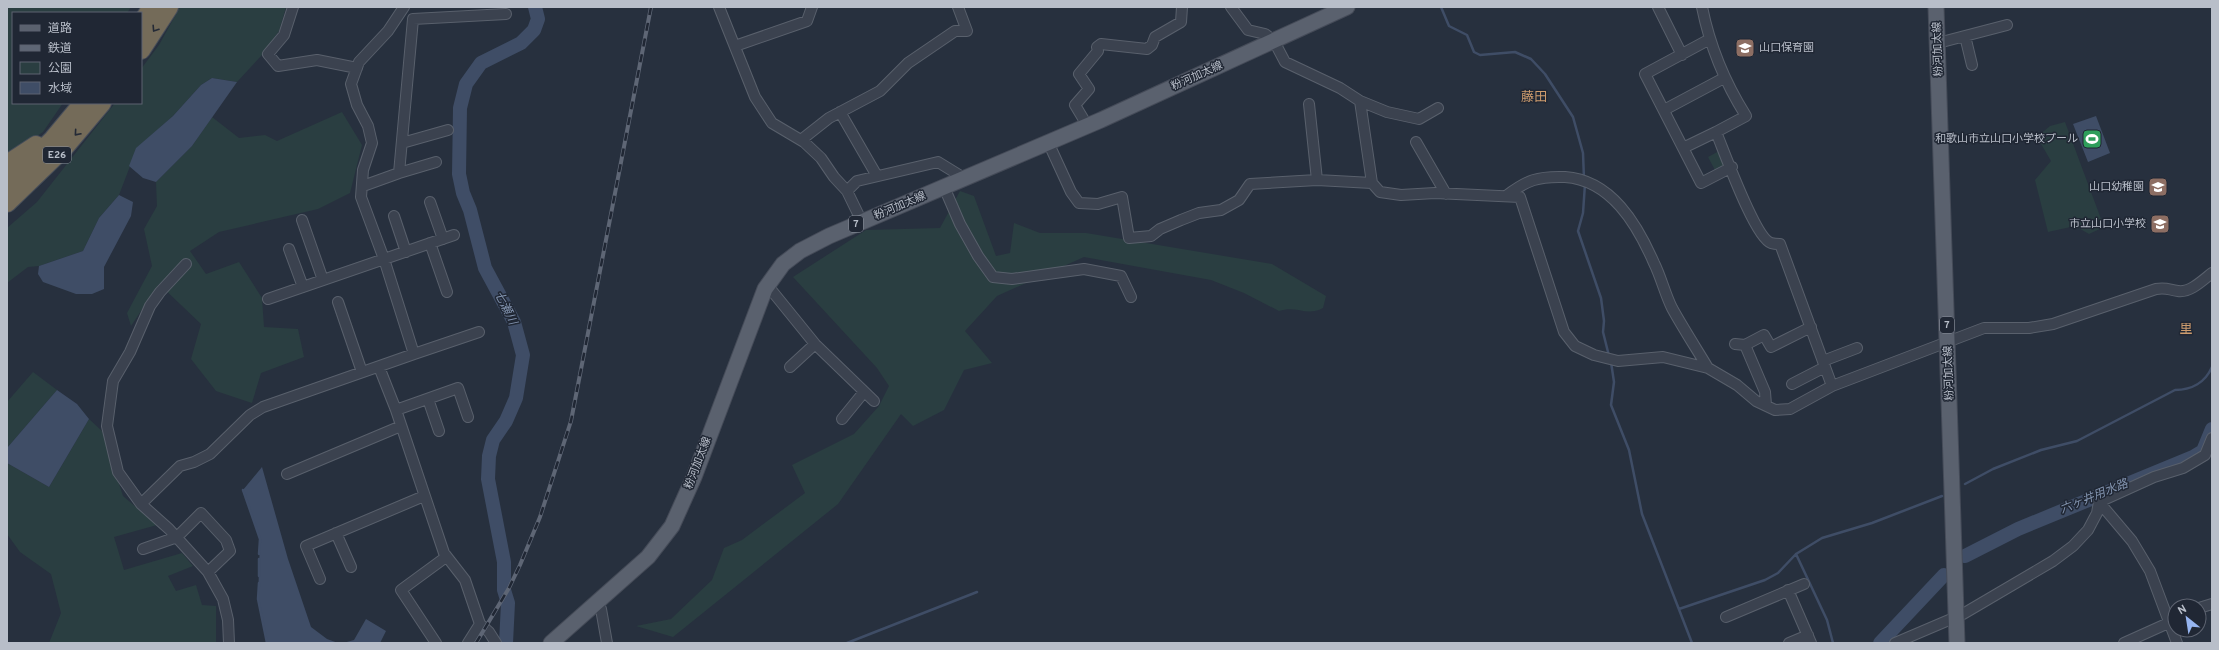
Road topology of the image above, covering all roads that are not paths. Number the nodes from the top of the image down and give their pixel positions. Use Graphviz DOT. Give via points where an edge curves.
graph roads {
  1 [pos="150,7"];
  2 [pos="169,7"];
  3 [pos="293,7"];
  4 [pos="404,7"];
  5 [pos="719,7"];
  6 [pos="812,7"];
  7 [pos="958,7"];
  8 [pos="1182,7"];
  9 [pos="1231,7"];
  10 [pos="1347,7"];
  11 [pos="1658,7"];
  12 [pos="1702,7"];
  13 [pos="1936,7"];
  14 [pos="506,14"];
  15 [pos="142,17"];
  16 [pos="142,22"];
  17 [pos="2007,25"];
  18 [pos="1965,36"];
  19 [pos="1710,39"];
  20 [pos="1274,41"];
  21 [pos="1938,43"];
  22 [pos="735,46"];
  23 [pos="142,48"];
  24 [pos="1682,55"];
  25 [pos="1972,65"];
  26 [pos="357,68"];
  27 [pos="1724,78"];
  28 [pos="1360,101"];
  29 [pos="76,104"];
  30 [pos="83,104"];
  31 [pos="101,104"];
  32 [pos="1309,104"];
  33 [pos="1438,108"];
  34 [pos="1664,110"];
  35 [pos="840,112"];
  36 [pos="1087,125"];
  37 [pos="448,130"];
  38 [pos="1716,132"];
  39 [pos="800,140"];
  40 [pos="402,142"];
  41 [pos="1048,142"];
  42 [pos="1416,142"];
  43 [pos="64,148"];
  44 [pos="1683,148"];
  45 [pos="436,162"];
  46 [pos="7,164"];
  47 [pos="1732,167"];
  48 [pos="399,173"];
  49 [pos="877,176"];
  50 [pos="964,178"];
  51 [pos="1317,180"];
  52 [pos="1372,183"];
  53 [pos="7,185"];
  54 [pos="363,186"];
  55 [pos="944,187"];
  56 [pos="847,191"];
  57 [pos="1446,194"];
  58 [pos="1506,196"];
  59 [pos="430,202"];
  60 [pos="7,203"];
  61 [pos="7,213"];
  62 [pos="394,216"];
  63 [pos="302,220"];
  64 [pos="862,222"];
  65 [pos="454,235"];
  66 [pos="443,239"];
  67 [pos="430,243"];
  68 [pos="289,249"];
  69 [pos="406,252"];
  70 [pos="384,259"];
  71 [pos="186,264"];
  72 [pos="2211,276"];
  73 [pos="323,280"];
  74 [pos="768,286"];
  75 [pos="303,287"];
  76 [pos="447,292"];
  77 [pos="1131,297"];
  78 [pos="268,299"];
  79 [pos="338,302"];
  80 [pos="1811,327"];
  81 [pos="479,332"];
  82 [pos="1948,341"];
  83 [pos="815,344"];
  84 [pos="1857,348"];
  85 [pos="414,354"];
  86 [pos="1824,364"];
  87 [pos="379,367"];
  88 [pos="790,367"];
  89 [pos="1708,368"];
  90 [pos="362,372"];
  91 [pos="1792,384"];
  92 [pos="1832,386"];
  93 [pos="864,392"];
  94 [pos="428,399"];
  95 [pos="874,401"];
  96 [pos="1766,405"];
  97 [pos="396,410"];
  98 [pos="468,416"];
  99 [pos="842,419"];
  100 [pos="401,426"];
  101 [pos="439,431"];
  102 [pos="2212,438"];
  103 [pos="287,474"];
  104 [pos="424,496"];
  105 [pos="2099,502"];
  106 [pos="141,504"];
  107 [pos="336,533"];
  108 [pos="177,537"];
  109 [pos="143,549"];
  110 [pos="446,557"];
  111 [pos="351,567"];
  112 [pos="208,572"];
  113 [pos="320,579"];
  114 [pos="1804,584"];
  115 [pos="1788,590"];
  116 [pos="596,603"];
  117 [pos="2167,610"];
  118 [pos="1726,617"];
  119 [pos="1956,617"];
  120 [pos="2167,623"];
  121 [pos="480,624"];
  122 [pos="1810,639"];
  123 [pos="229,643"];
  124 [pos="436,643"];
  125 [pos="468,643"];
  126 [pos="496,643"];
  127 [pos="551,643"];
  128 [pos="606,643"];
  129 [pos="1789,643"];
  130 [pos="1895,643"];
  131 [pos="1957,643"];
  132 [pos="2124,643"];
  1 -- 15 [label="highway"];
  1 -- 16 [label="highway"];
  2 -- 23 [label="highway, one-way"];
  3 -- 26 [label="street" via="284,35 268,54 278,66 317,60"];
  4 -- 26 [label="street" via="388,31 359,62"];
  5 -- 22 [label="street"];
  6 -- 22 [label="street" via="807,21"];
  7 -- 35 [label="street" via="967,31 955,31 908,63 880,91"];
  8 -- 36 [label="street" via="1181,22 1155,37 1152,46 1147,49 1101,44 1097,47 1098,51 1079,74 1088,89 1075,105"];
  9 -- 20 [label="street" via="1248,30 1265,34"];
  10 -- 20 [label="main road, 粉河加太線 / 7"];
  11 -- 24 [label="street"];
  12 -- 19 [label="street"];
  13 -- 21 [label="main road, 粉河加太線 / 7"];
  14 -- 40 [label="street" via="413,19"];
  17 -- 18 [label="street"];
  18 -- 21 [label="street"];
  18 -- 25 [label="street"];
  19 -- 24 [label="street"];
  19 -- 27 [label="street"];
  20 -- 28 [label="street" via="1285,62 1340,88"];
  20 -- 36 [label="main road, 粉河加太線 / 7"];
  21 -- 82 [label="main road, 粉河加太線 / 7"];
  22 -- 39 [label="street" via="755,97 772,123"];
  24 -- 34 [label="street" via="1645,74"];
  26 -- 54 [label="street" via="352,84 357,105 368,126 372,142 363,170"];
  27 -- 34 [label="street"];
  27 -- 38 [label="street" via="1746,116"];
  28 -- 33 [label="street" via="1387,112 1419,119"];
  28 -- 52 [label="street"];
  29 -- 46 [label="highway" via="37,144"];
  30 -- 53 [label="highway, E26" via="53,139"];
  31 -- 43 [label="highway, E26, one-way"];
  32 -- 51 [label="street"];
  34 -- 44 [label="street"];
  35 -- 39 [label="street"];
  35 -- 49 [label="street"];
  36 -- 41 [label="main road, 粉河加太線 / 7"];
  37 -- 40 [label="street"];
  38 -- 44 [label="street"];
  38 -- 47 [label="street"];
  39 -- 56 [label="street" via="821,158"];
  40 -- 48 [label="street"];
  41 -- 50 [label="main road, 粉河加太線 / 7"];
  41 -- 51 [label="street" via="1071,192 1079,203 1098,204 1122,196 1129,238 1150,236 1160,229 1199,213 1221,210 1239,200 1250,184"];
  42 -- 57 [label="street"];
  43 -- 60 [label="highway, E26"];
  43 -- 61 [label="highway" via="35,185"];
  44 -- 47 [label="street" via="1701,183"];
  45 -- 48 [label="street"];
  47 -- 80 [label="street" via="1750,215 1770,243 1780,244"];
  48 -- 54 [label="street"];
  49 -- 50 [label="street" via="938,162"];
  49 -- 56 [label="street" via="857,181"];
  50 -- 55 [label="main road, 粉河加太線 / 7"];
  51 -- 52 [label="street"];
  52 -- 57 [label="street" via="1380,192 1401,196"];
  54 -- 70 [label="street" via="361,197"];
  55 -- 64 [label="main road, 粉河加太線 / 7"];
  55 -- 77 [label="street" via="960,224 993,277 1012,279 1084,269 1121,276"];
  56 -- 64 [label="street"];
  57 -- 58 [label="street"];
  58 -- 89 [label="street" via="1520,197 1564,332 1575,346 1585,352 1618,361 1663,358"];
  58 -- 89 [label="street" via="1523,183 1549,177 1579,179 1600,187 1614,199 1634,224 1654,262 1672,307"];
  59 -- 66 [label="street"];
  62 -- 69 [label="street"];
  63 -- 73 [label="street"];
  64 -- 74 [label="main road, 粉河加太線 / 7" via="800,250 783,264"];
  65 -- 66 [label="street"];
  66 -- 67 [label="street"];
  67 -- 69 [label="street"];
  67 -- 76 [label="street"];
  68 -- 75 [label="street"];
  69 -- 70 [label="street"];
  70 -- 73 [label="street"];
  70 -- 85 [label="street"];
  71 -- 106 [label="street" via="150,306 130,352 113,381 110,395 107,426 112,452 118,472"];
  72 -- 82 [label="street" via="2187,291 2166,287 2156,289 2053,324 2029,328 1984,328"];
  73 -- 75 [label="street"];
  74 -- 83 [label="street"];
  74 -- 116 [label="main road, 粉河加太線 / 7" via="694,477 672,526 648,557"];
  75 -- 78 [label="street"];
  79 -- 90 [label="street"];
  80 -- 86 [label="street"];
  80 -- 96 [label="street" via="1771,347 1764,335 1740,344 1765,392"];
  81 -- 85 [label="street"];
  82 -- 92 [label="street"];
  82 -- 119 [label="main road, 粉河加太線 / 7"];
  83 -- 88 [label="street"];
  83 -- 93 [label="street"];
  84 -- 86 [label="street"];
  85 -- 87 [label="street"];
  86 -- 91 [label="street"];
  86 -- 92 [label="street"];
  87 -- 90 [label="street"];
  87 -- 97 [label="street"];
  89 -- 96 [label="street" via="1737,385 1756,401"];
  90 -- 106 [label="street" via="263,407 250,415 210,454 180,466"];
  92 -- 96 [label="street" via="1790,410 1775,410"];
  93 -- 95 [label="street"];
  93 -- 99 [label="street"];
  94 -- 97 [label="street"];
  94 -- 98 [label="street" via="458,388"];
  94 -- 101 [label="street"];
  97 -- 100 [label="street"];
  100 -- 103 [label="street"];
  100 -- 104 [label="street"];
  102 -- 105 [label="street" via="2205,455 2183,468 2148,479"];
  104 -- 107 [label="street"];
  104 -- 110 [label="street"];
  105 -- 117 [label="street" via="2132,542 2150,571"];
  105 -- 119 [label="street" via="2094,521 2073,546 2053,561"];
  106 -- 108 [label="street"];
  107 -- 111 [label="street"];
  107 -- 113 [label="street" via="306,546"];
  108 -- 109 [label="street"];
  108 -- 112 [label="street"];
  108 -- 112 [label="street" via="201,513 226,540 230,551"];
  110 -- 121 [label="street" via="465,580"];
  110 -- 124 [label="street" via="401,590"];
  112 -- 123 [label="street" via="223,599 228,620"];
  114 -- 115 [label="street"];
  115 -- 118 [label="street"];
  115 -- 122 [label="street"];
  116 -- 127 [label="main road, 粉河加太線 / 7"];
  116 -- 128 [label="street" via="601,609"];
  119 -- 130 [label="street"];
  119 -- 131 [label="main road, 粉河加太線 / 7"];
  120 -- 132 [label="street"];
  121 -- 125 [label="street"];
  121 -- 126 [label="street"];
  122 -- 129 [label="street"];
}
